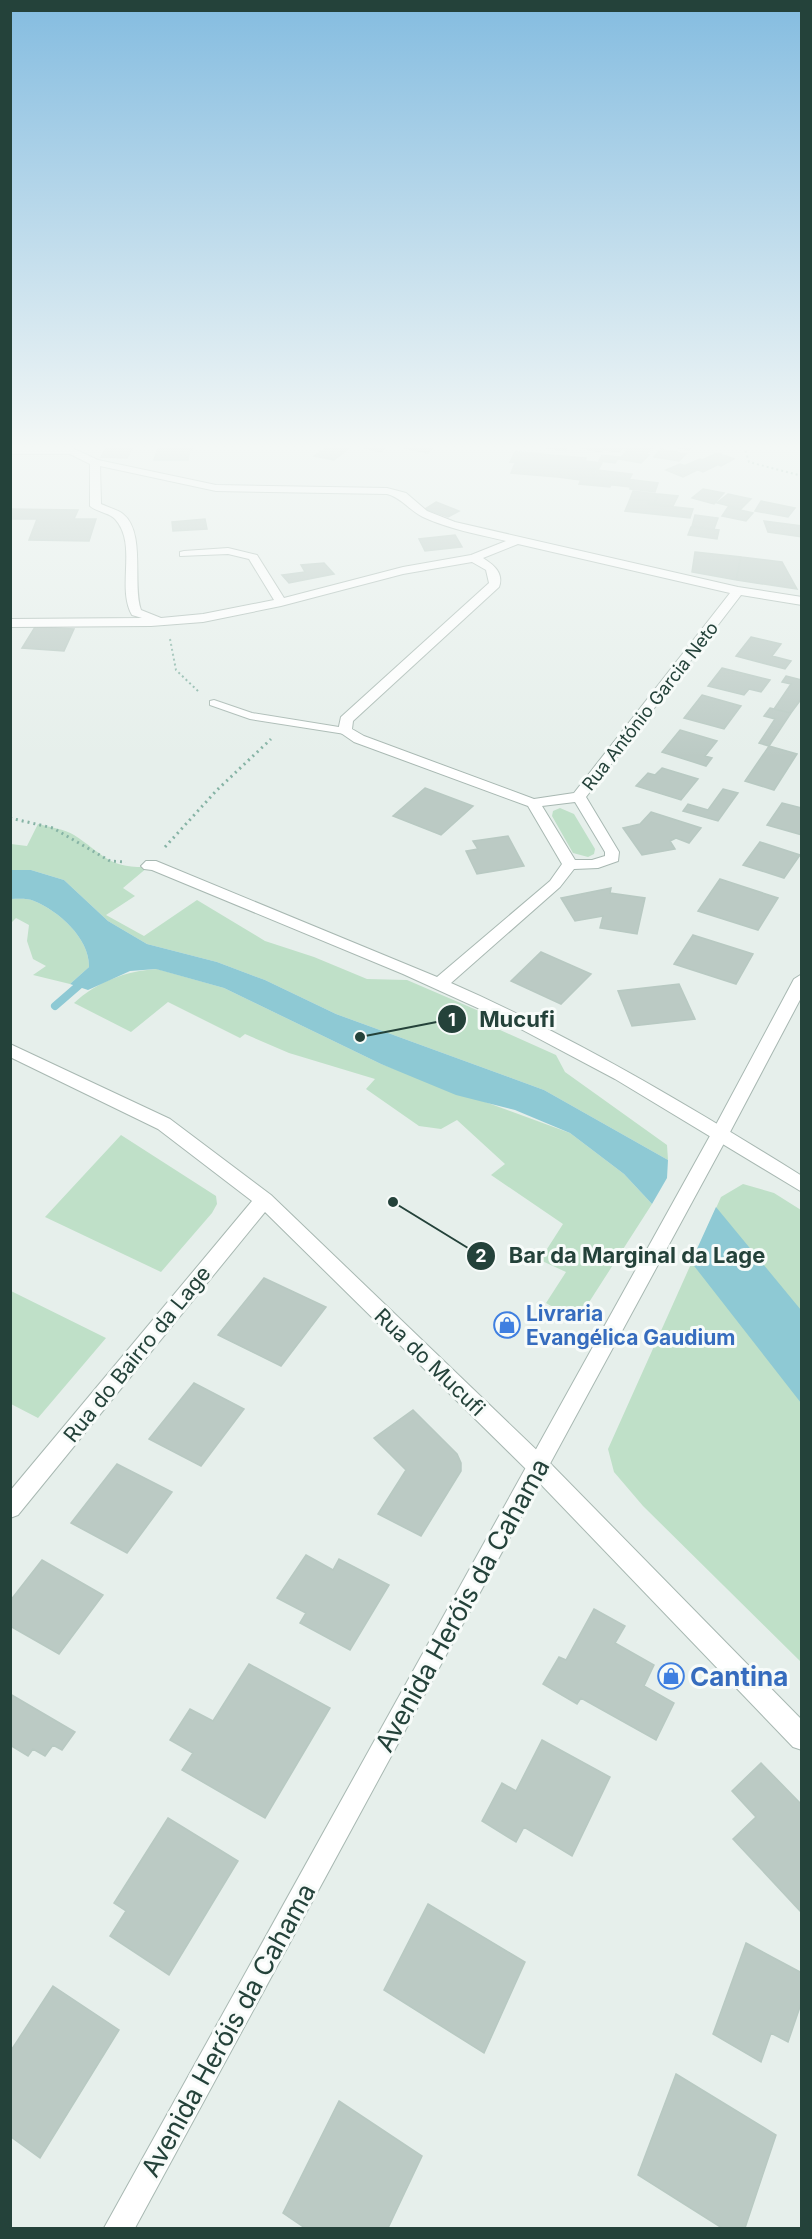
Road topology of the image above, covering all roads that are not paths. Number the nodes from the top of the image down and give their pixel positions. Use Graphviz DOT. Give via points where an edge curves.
graph roads {
  1 [pos="129,547"];
  2 [pos="500,547"];
  3 [pos="550,547"];
  4 [pos="184,554"];
  5 [pos="474,558"];
  6 [pos="738,591"];
  7 [pos="801,601"];
  8 [pos="281,602"];
  9 [pos="164,621"];
  10 [pos="10,623"];
  11 [pos="214,703"];
  12 [pos="345,730"];
  13 [pos="579,797"];
  14 [pos="533,803"];
  15 [pos="570,864"];
  16 [pos="150,865"];
  17 [pos="801,979"];
  18 [pos="438,985"];
  19 [pos="10,1050"];
  20 [pos="720,1134"];
  21 [pos="801,1185"];
  22 [pos="264,1200"];
  23 [pos="538,1466"];
  24 [pos="10,1508"];
  25 [pos="801,1738"];
  26 [pos="119,2229"];
  1 -- 9 [label="street" via="131,599 136,612"];
  2 -- 5 [label="street"];
  3 -- 6 [label="street"];
  4 -- 8 [label="street" via="228,551 253,557"];
  5 -- 8 [label="street" via="403,571"];
  5 -- 12 [label="street" via="491,568 495,584 346,720"];
  6 -- 7 [label="street"];
  6 -- 13 [label="street, Rua António Garcia Neto"];
  8 -- 9 [label="street" via="203,618"];
  9 -- 10 [label="street"];
  11 -- 12 [label="lane" via="250,716"];
  12 -- 14 [label="street, Rua António Garcia Neto" via="359,739"];
  13 -- 14 [label="street, Rua António Garcia Neto"];
  13 -- 15 [label="street" via="613,858 579,866"];
  14 -- 15 [label="street"];
  15 -- 18 [label="street" via="555,884"];
  16 -- 18 [label="street"];
  17 -- 20 [label="street, Avenida Heróis da Cahama"];
  18 -- 20 [label="street" via="558,1040 656,1093"];
  19 -- 22 [label="street, Rua do Mucufi" via="164,1124"];
  20 -- 21 [label="street"];
  20 -- 23 [label="street, Avenida Heróis da Cahama"];
  22 -- 23 [label="street, Rua do Mucufi"];
  22 -- 24 [label="street, Rua do Bairro da Lage"];
  23 -- 25 [label="street, Rua do Mucufi"];
  23 -- 26 [label="street, Avenida Heróis da Cahama"];
}
